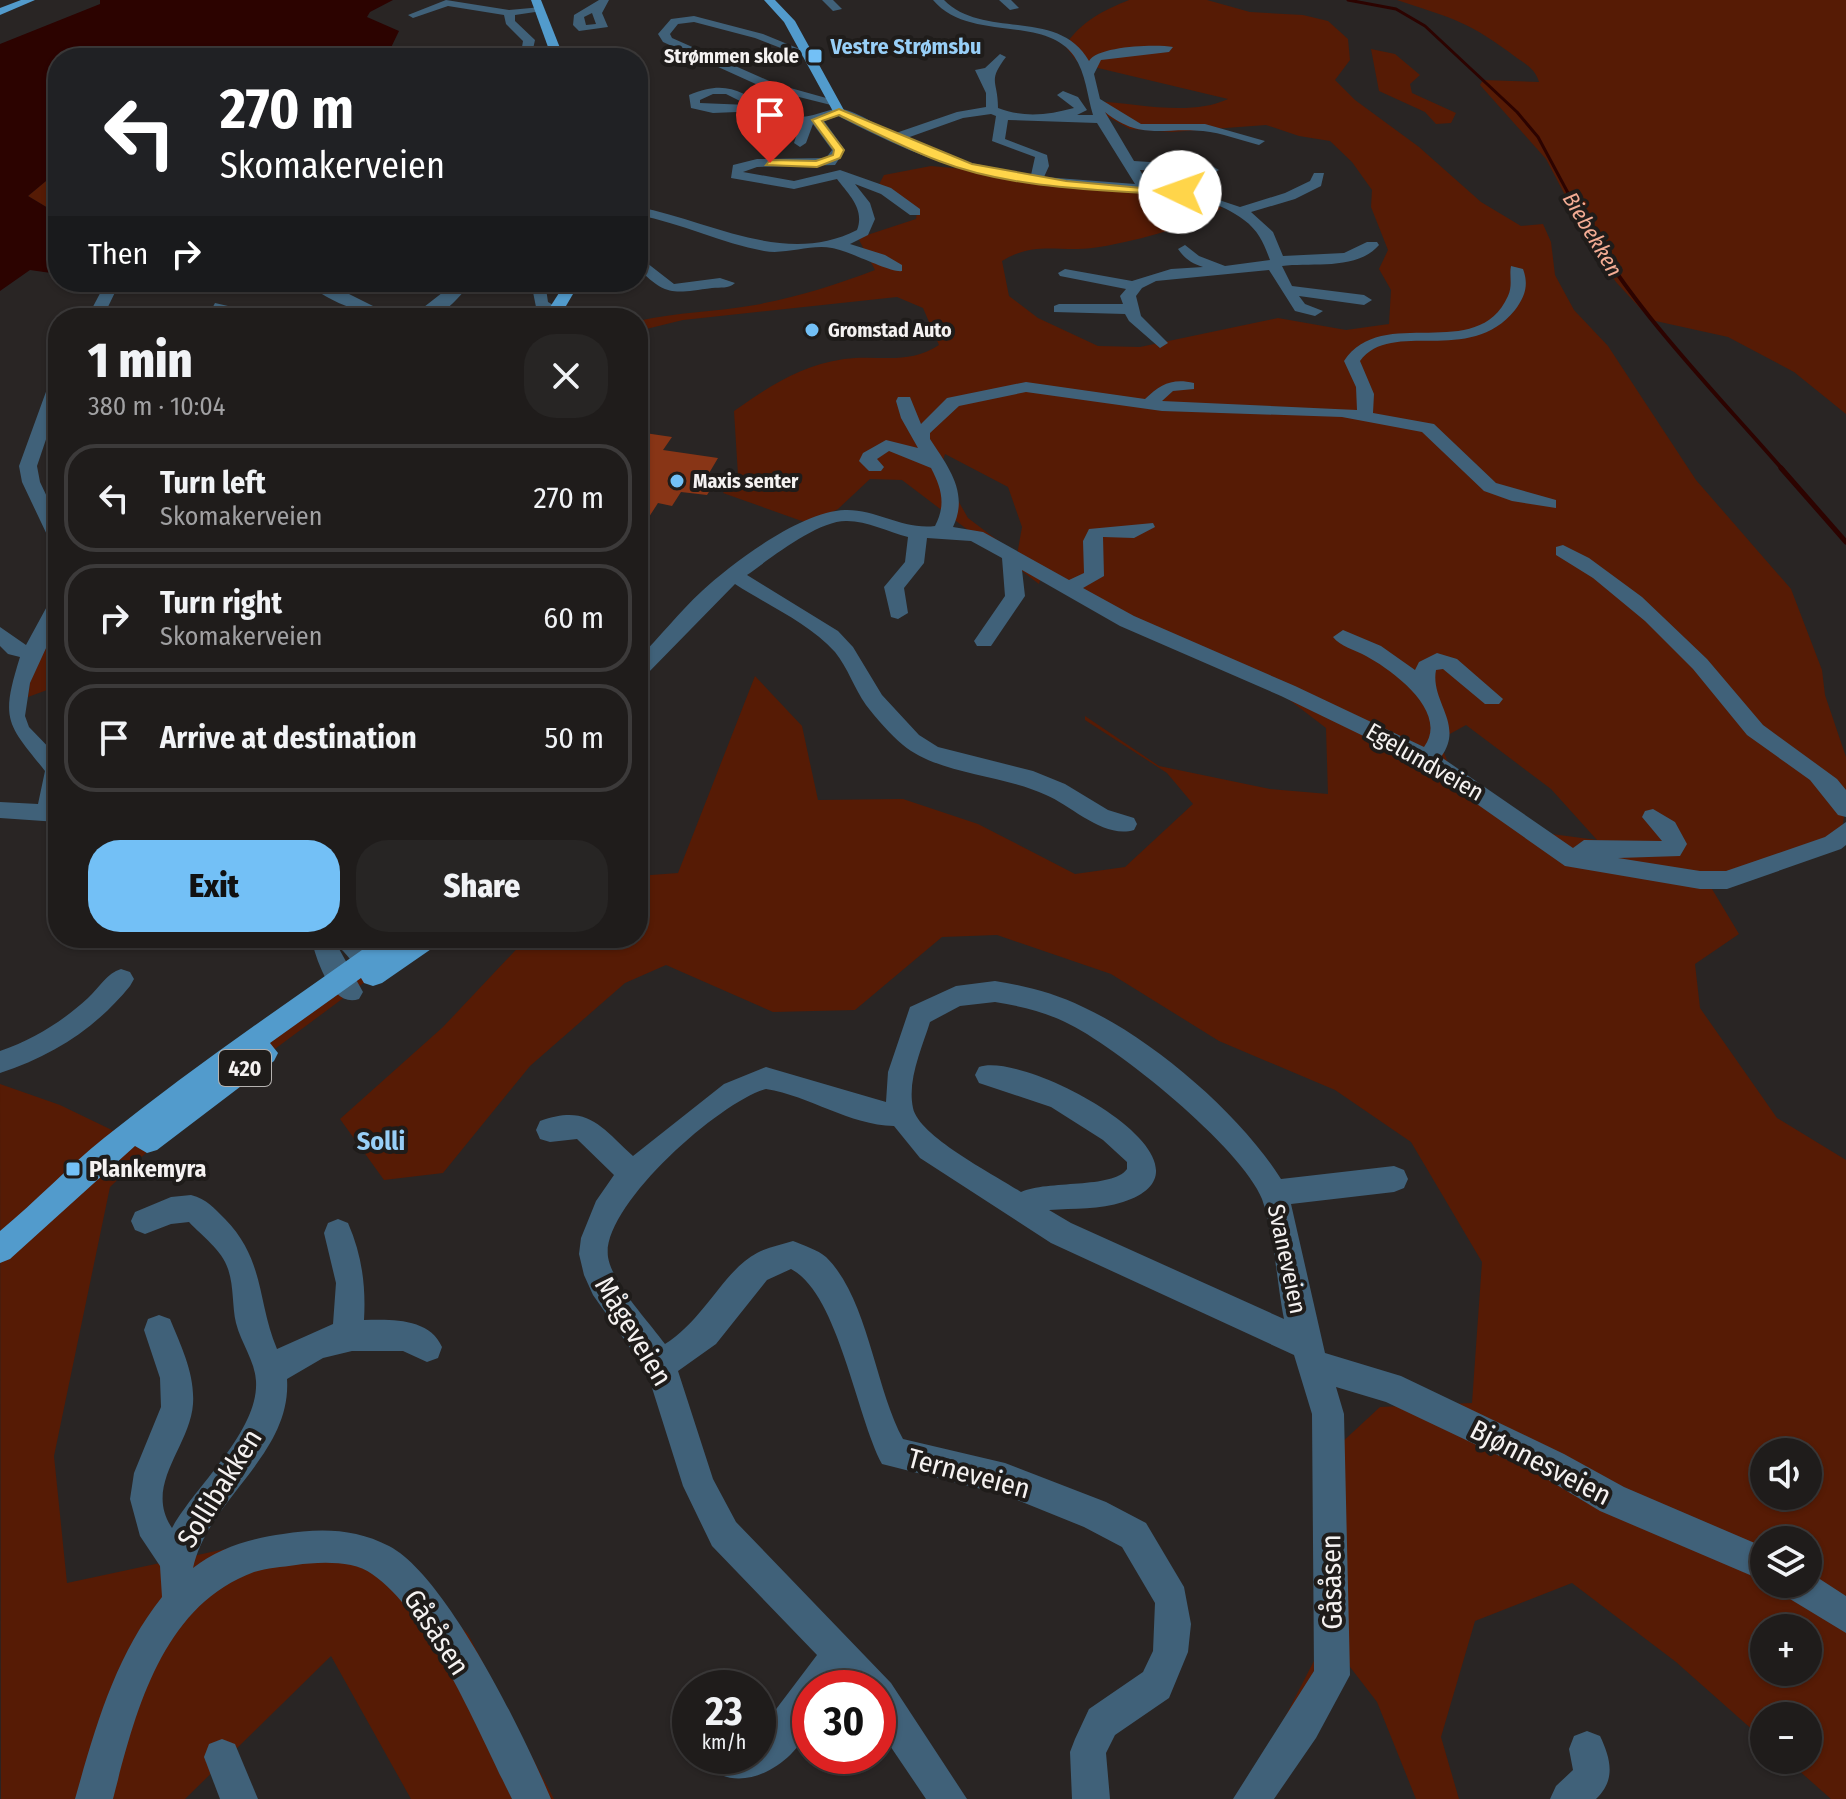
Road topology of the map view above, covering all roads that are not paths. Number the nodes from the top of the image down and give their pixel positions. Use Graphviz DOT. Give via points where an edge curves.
graph roads {
  1 [pos="769,0"];
  2 [pos="827,0"];
  3 [pos="938,0"];
  4 [pos="1004,0"];
  5 [pos="22,1"];
  6 [pos="537,5"];
  7 [pos="1014,8"];
  8 [pos="837,9"];
  9 [pos="0,12"];
  10 [pos="509,13"];
  11 [pos="413,15"];
  12 [pos="1070,25"];
  13 [pos="1059,38"];
  14 [pos="527,48"];
  15 [pos="554,48"];
  16 [pos="1169,49"];
  17 [pos="808,55"];
  18 [pos="1000,57"];
  19 [pos="1090,71"];
  20 [pos="1063,95"];
  21 [pos="1097,101"];
  22 [pos="835,106"];
  23 [pos="759,108"];
  24 [pos="997,113"];
  25 [pos="1024,119"];
  26 [pos="1102,119"];
  27 [pos="812,120"];
  28 [pos="893,138"];
  29 [pos="1259,141"];
  30 [pos="800,143"];
  31 [pos="1130,165"];
  32 [pos="1212,170"];
  33 [pos="840,174"];
  34 [pos="1319,176"];
  35 [pos="1036,180"];
  36 [pos="1144,190"];
  37 [pos="1241,211"];
  38 [pos="915,212"];
  39 [pos="648,214"];
  40 [pos="834,244"];
  41 [pos="1372,245"];
  42 [pos="1185,249"];
  43 [pos="1276,263"];
  44 [pos="897,268"];
  45 [pos="648,269"];
  46 [pos="1516,269"];
  47 [pos="1228,271"];
  48 [pos="1065,273"];
  49 [pos="728,283"];
  50 [pos="1134,286"];
  51 [pos="1286,290"];
  52 [pos="333,292"];
  53 [pos="456,292"];
  54 [pos="1364,300"];
  55 [pos="365,308"];
  56 [pos="434,308"];
  57 [pos="1059,309"];
  58 [pos="1131,309"];
  59 [pos="1315,311"];
  60 [pos="1160,343"];
  61 [pos="1188,386"];
  62 [pos="904,401"];
  63 [pos="1150,403"];
  64 [pos="48,409"];
  65 [pos="1364,416"];
  66 [pos="921,441"];
  67 [pos="938,465"];
  68 [pos="875,467"];
  69 [pos="1550,504"];
  70 [pos="48,518"];
  71 [pos="1146,527"];
  72 [pos="942,531"];
  73 [pos="918,534"];
  74 [pos="1563,551"];
  75 [pos="1011,555"];
  76 [pos="734,575"];
  77 [pos="1067,588"];
  78 [pos="898,613"];
  79 [pos="48,621"];
  80 [pos="0,634"];
  81 [pos="1343,637"];
  82 [pos="984,641"];
  83 [pos="30,653"];
  84 [pos="648,661"];
  85 [pos="1492,699"];
  86 [pos="1430,702"];
  87 [pos="1425,757"];
  88 [pos="48,761"];
  89 [pos="1846,809"];
  90 [pos="0,810"];
  91 [pos="48,813"];
  92 [pos="1653,817"];
  93 [pos="1126,824"];
  94 [pos="1846,831"];
  95 [pos="1554,845"];
  96 [pos="326,948"];
  97 [pos="357,948"];
  98 [pos="389,948"];
  99 [pos="408,948"];
  100 [pos="371,967"];
  101 [pos="121,979"];
  102 [pos="346,985"];
  103 [pos="0,1062"];
  104 [pos="988,1075"];
  105 [pos="902,1114"];
  106 [pos="550,1130"];
  107 [pos="633,1175"];
  108 [pos="1394,1179"];
  109 [pos="1274,1193"];
  110 [pos="1022,1206"];
  111 [pos="145,1221"];
  112 [pos="338,1233"];
  113 [pos="0,1249"];
  114 [pos="159,1330"];
  115 [pos="348,1333"];
  116 [pos="427,1347"];
  117 [pos="1310,1355"];
  118 [pos="660,1364"];
  119 [pos="270,1372"];
  120 [pos="176,1558"];
  121 [pos="1750,1558"];
  122 [pos="1818,1598"];
  123 [pos="180,1603"];
  124 [pos="1846,1616"];
  125 [pos="840,1654"];
  126 [pos="828,1670"];
  127 [pos="855,1670"];
  128 [pos="792,1718"];
  129 [pos="896,1722"];
  130 [pos="776,1739"];
  131 [pos="1587,1749"];
  132 [pos="222,1757"];
  133 [pos="94,1799"];
  134 [pos="239,1799"];
  135 [pos="532,1799"];
  136 [pos="948,1799"];
  137 [pos="1091,1799"];
  138 [pos="1252,1799"];
  139 [pos="1569,1799"];
  1 -- 17 [label="main road" via="789,21"];
  2 -- 8 [label="street"];
  3 -- 13 [label="street" via="972,19"];
  4 -- 7 [label="street"];
  5 -- 9 [label="main road"];
  6 -- 10 [label="street"];
  6 -- 15 [label="main road"];
  10 -- 11 [label="street" via="447,3"];
  10 -- 14 [label="street" via="510,22 529,40"];
  12 -- 13 [label="street" via="1070,34"];
  13 -- 19 [label="street"];
  16 -- 19 [label="street" via="1104,54"];
  17 -- 22 [label="main road"];
  17 -- 22 [label="street" via="768,38 694,19 675,21 664,34 714,62"];
  18 -- 24 [label="street" via="984,75"];
  19 -- 21 [label="street"];
  20 -- 25 [label="street" via="1079,104 1079,112"];
  21 -- 26 [label="street"];
  21 -- 29 [label="street" via="1142,129 1206,128"];
  22 -- 27 [label="street"];
  22 -- 28 [label="street"];
  23 -- 23 [label="street" via="713,109 695,105 693,98 710,85 737,91"];
  23 -- 27 [label="street" via="778,117"];
  24 -- 25 [label="street"];
  24 -- 28 [label="street" via="961,115"];
  24 -- 35 [label="street" via="998,141 1041,155"];
  25 -- 26 [label="street"];
  26 -- 31 [label="street"];
  27 -- 30 [label="street"];
  27 -- 33 [label="street" via="839,150 830,162 757,163 738,168 736,175 794,185"];
  28 -- 35 [label="street" via="970,167"];
  31 -- 32 [label="street"];
  31 -- 36 [label="street"];
  33 -- 38 [label="street" via="886,191"];
  33 -- 40 [label="street" via="863,203 868,219 863,232"];
  34 -- 37 [label="street" via="1301,191"];
  35 -- 36 [label="street"];
  36 -- 37 [label="street" via="1207,198"];
  37 -- 43 [label="street" via="1263,228 1276,250"];
  39 -- 40 [label="street" via="769,248"];
  40 -- 44 [label="street"];
  41 -- 43 [label="street" via="1353,256"];
  42 -- 47 [label="street" via="1194,259"];
  43 -- 47 [label="street"];
  43 -- 51 [label="street"];
  45 -- 49 [label="street" via="670,288 681,290 704,282"];
  46 -- 65 [label="street" via="1518,294 1488,327 1461,338 1383,339 1361,349 1352,361 1363,378"];
  47 -- 50 [label="street" via="1159,276"];
  48 -- 50 [label="street"];
  50 -- 58 [label="street" via="1128,296"];
  51 -- 54 [label="street"];
  51 -- 59 [label="street" via="1300,308"];
  52 -- 55 [label="street"];
  53 -- 56 [label="street"];
  57 -- 58 [label="street"];
  58 -- 60 [label="street"];
  61 -- 63 [label="street" via="1169,386"];
  62 -- 66 [label="street" via="908,421"];
  63 -- 65 [label="street"];
  63 -- 66 [label="street" via="1021,388 953,402 922,432"];
  64 -- 70 [label="street" via="28,466"];
  65 -- 69 [label="street" via="1428,428 1490,487"];
  66 -- 67 [label="street"];
  67 -- 68 [label="street" via="905,448 886,445 869,457"];
  67 -- 72 [label="street" via="955,498"];
  71 -- 77 [label="street" via="1132,533 1096,533 1094,576"];
  72 -- 73 [label="street, Egelundveien"];
  72 -- 75 [label="street, Egelundveien" via="976,536"];
  73 -- 76 [label="street, Egelundveien" via="850,515 834,516 789,537"];
  73 -- 78 [label="street" via="914,563 894,587"];
  74 -- 89 [label="street" via="1615,586 1701,665 1754,729 1838,790"];
  75 -- 77 [label="street, Egelundveien"];
  75 -- 82 [label="street" via="1015,596"];
  76 -- 84 [label="street, Egelundveien" via="704,595"];
  76 -- 93 [label="street" via="831,636 874,700 911,740 931,753 1025,777"];
  77 -- 87 [label="street, Egelundveien" via="1127,621"];
  79 -- 83 [label="street"];
  80 -- 83 [label="street" via="15,649"];
  81 -- 86 [label="street" via="1394,663"];
  83 -- 88 [label="street" via="14,710 19,729"];
  85 -- 86 [label="street" via="1450,664 1437,660 1426,667 1423,683"];
  86 -- 87 [label="street" via="1441,723 1439,743"];
  87 -- 95 [label="street, Egelundveien"];
  90 -- 91 [label="street"];
  92 -- 95 [label="street" via="1671,834 1672,850"];
  94 -- 95 [label="street, Egelundveien" via="1833,843 1727,880 1573,860"];
  96 -- 102 [label="street"];
  97 -- 100 [label="street"];
  98 -- 100 [label="main road, 420"];
  99 -- 100 [label="main road, 420"];
  100 -- 102 [label="main road, 420"];
  101 -- 103 [label="street" via="29,1054"];
  102 -- 113 [label="main road, 420" via="88,1184 61,1197"];
  104 -- 110 [label="street" via="1013,1078 1055,1095 1111,1130 1139,1157 1142,1168 1126,1188 1039,1197"];
  105 -- 107 [label="street, Mågeveien" via="854,1107 802,1087 754,1079 702,1113"];
  105 -- 109 [label="street, Svaneveien" via="901,1072 919,1015 958,996 1008,994 1041,1001 1126,1042 1228,1135"];
  105 -- 110 [label="street, Svaneveien" via="930,1149"];
  106 -- 107 [label="street" via="582,1126"];
  107 -- 118 [label="street, Mågeveien" via="617,1192 599,1227 593,1257 604,1285"];
  108 -- 109 [label="street"];
  109 -- 117 [label="street, Svaneveien"];
  110 -- 117 [label="street, Svaneveien" via="1061,1233"];
  111 -- 119 [label="street, Sollibakken" via="170,1211 197,1210 240,1261 251,1323"];
  112 -- 115 [label="street" via="351,1283"];
  114 -- 120 [label="street, Sollibakken" via="170,1356 178,1405 150,1476 146,1502 149,1527"];
  115 -- 116 [label="street" via="402,1335"];
  115 -- 119 [label="street" via="310,1347"];
  117 -- 121 [label="street, Bjønnesveien" via="1390,1387 1612,1499"];
  117 -- 138 [label="street, Gåsåsen" via="1328,1414 1332,1675"];
  118 -- 125 [label="street, Mågeveien" via="710,1512 724,1534"];
  118 -- 137 [label="street, Terneveien" via="706,1332 767,1263 794,1255 809,1260 830,1282 878,1429 893,1453 1005,1479 1134,1535 1172,1599 1170,1652 1156,1685 1102,1722 1088,1752"];
  119 -- 120 [label="street, Sollibakken" via="270,1394 257,1432 243,1459 198,1514"];
  120 -- 123 [label="street, Sollibakken"];
  122 -- 124 [label="street"];
  123 -- 133 [label="street, Gåsåsen" via="138,1658"];
  123 -- 135 [label="street, Gåsåsen" via="246,1556 334,1546 361,1550 387,1563 423,1602 453,1650"];
  125 -- 126 [label="street"];
  125 -- 127 [label="street, Mågeveien"];
  128 -- 130 [label="street"];
  129 -- 136 [label="street"];
  131 -- 139 [label="street" via="1591,1778"];
  132 -- 134 [label="street"];
}
